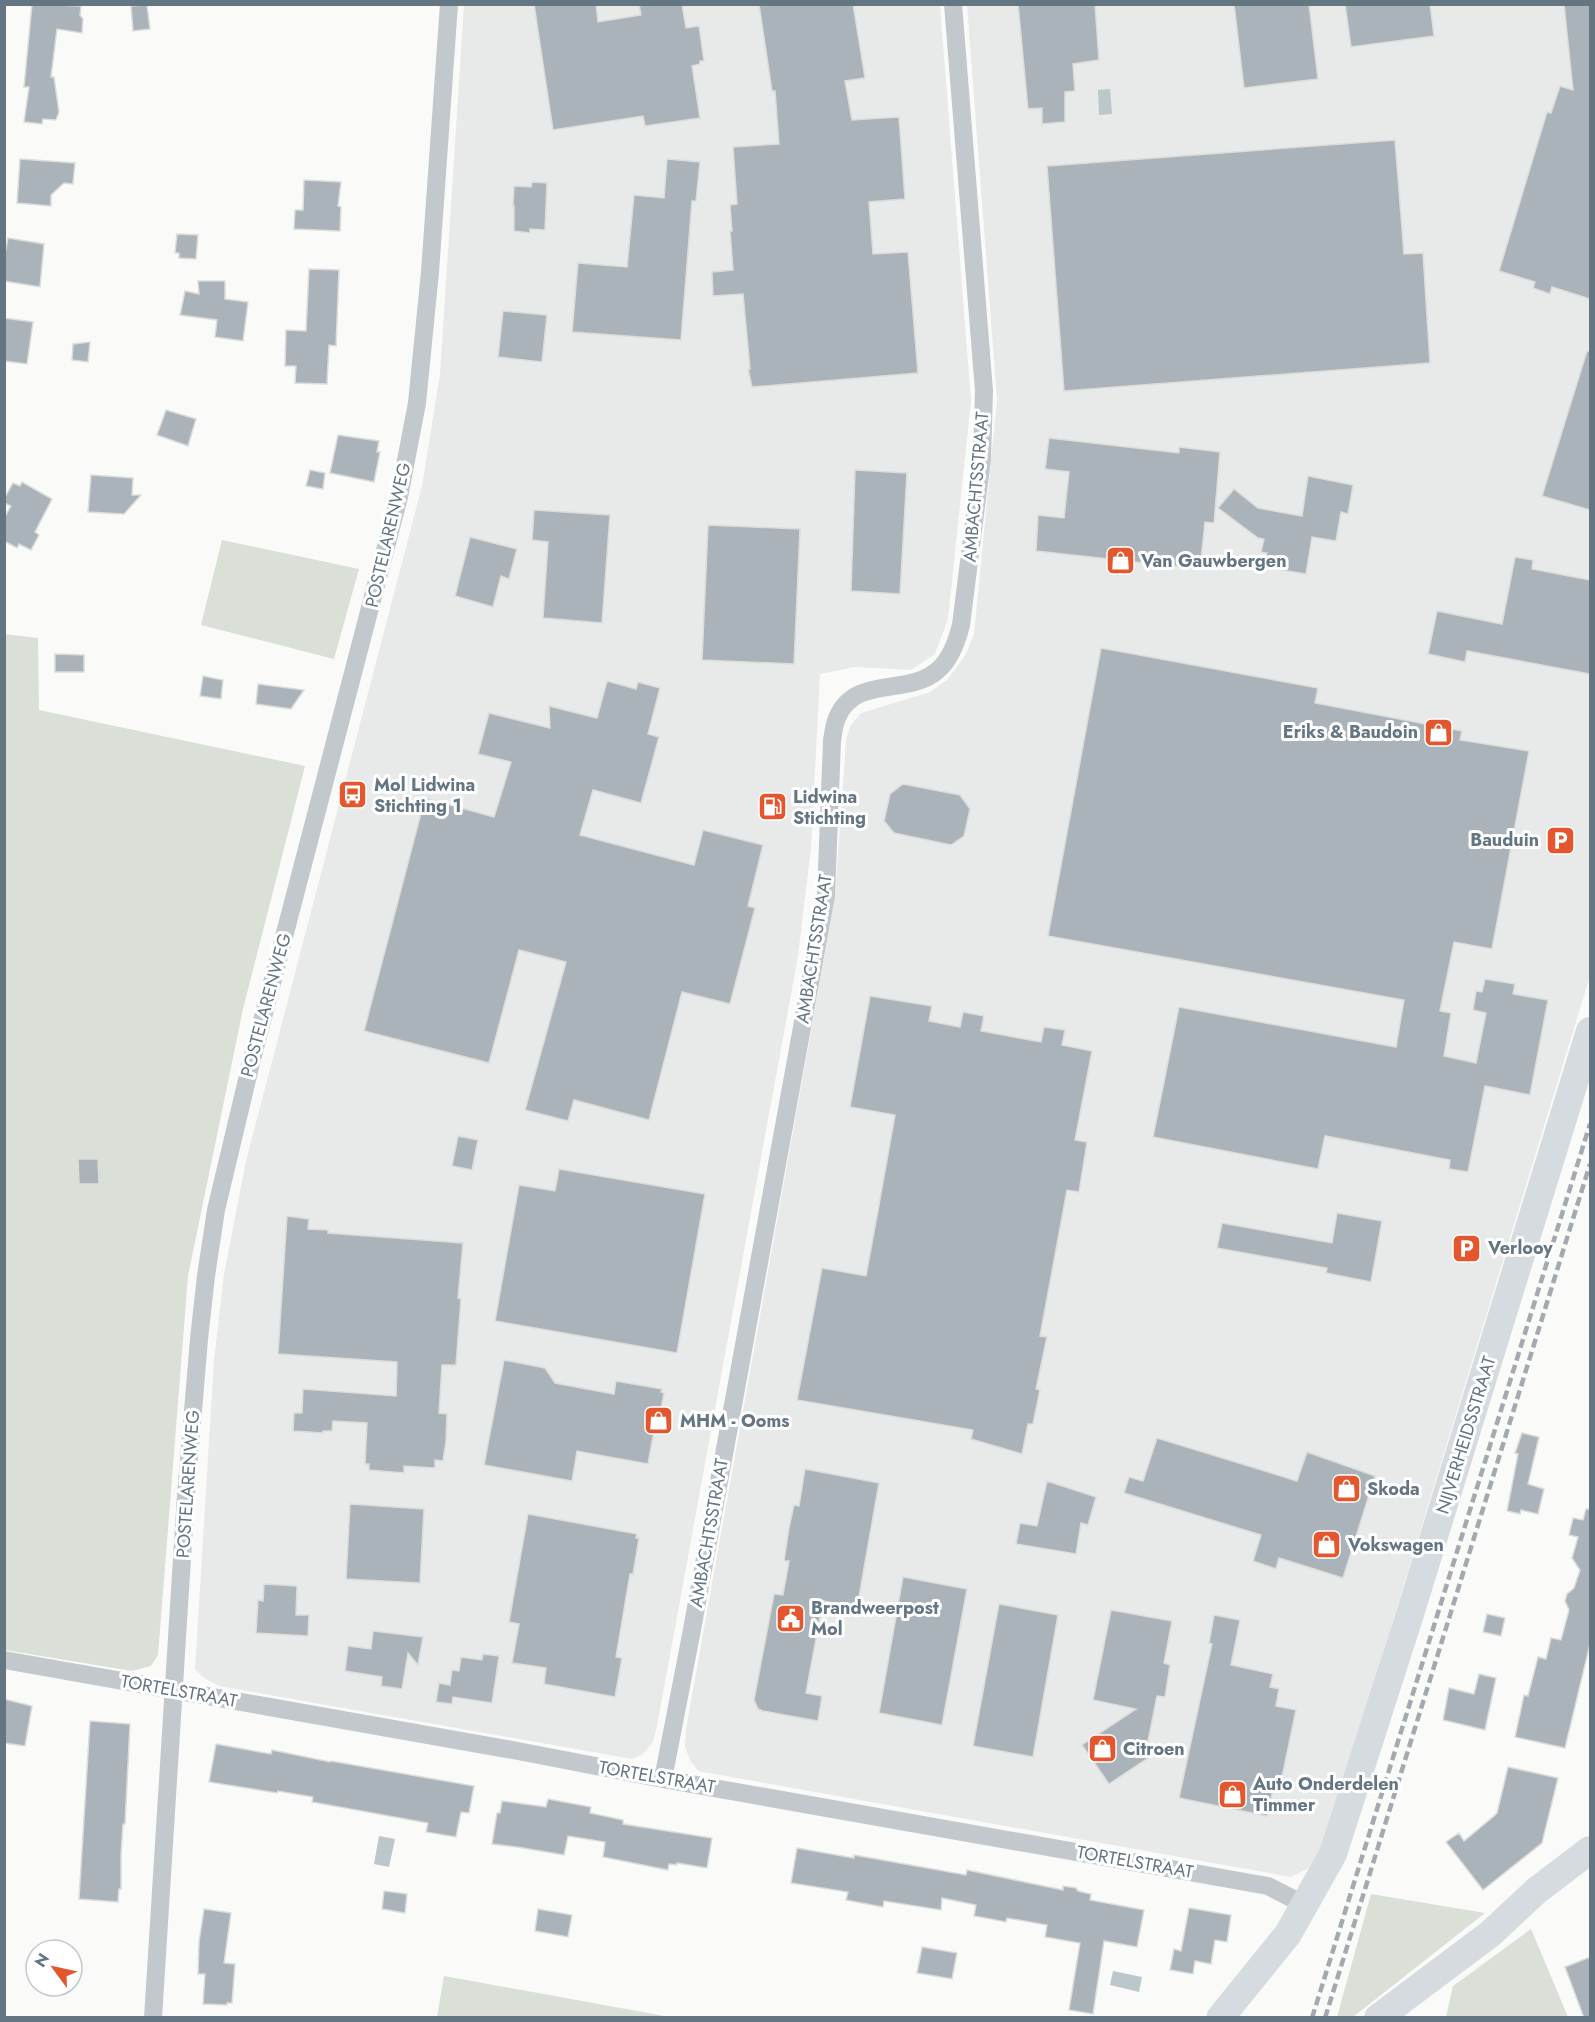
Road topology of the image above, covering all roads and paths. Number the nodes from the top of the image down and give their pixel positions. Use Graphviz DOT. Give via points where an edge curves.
graph roads {
  1 [pos="449,4"];
  2 [pos="953,4"];
  3 [pos="1590,1031"];
  4 [pos="4,1660"];
  5 [pos="174,1690"];
  6 [pos="663,1779"];
  7 [pos="1590,1850"];
  8 [pos="1590,1870"];
  9 [pos="1305,1905"];
  10 [pos="1490,1934"];
  11 [pos="153,2018"];
  12 [pos="1220,2018"];
  13 [pos="1378,2018"];
  1 -- 5 [label="street, POSTELARENWEG" via="417,403 399,496 250,1063 216,1210 199,1339"];
  2 -- 6 [label="street, AMBACHTSSTRAAT" via="984,391 982,459 961,625 957,642 938,671 907,684 863,691 848,701 837,718 832,741 826,896"];
  3 -- 9 [label="main road, NIJVERHEIDSSTRAAT" via="1352,1799 1333,1854"];
  4 -- 5 [label="street, TORTELSTRAAT"];
  5 -- 6 [label="street, TORTELSTRAAT"];
  5 -- 11 [label="street, POSTELARENWEG"];
  6 -- 9 [label="street, TORTELSTRAAT" via="1268,1886"];
  7 -- 10 [label="main road" via="1536,1891"];
  8 -- 10 [label="main road" via="1543,1905"];
  9 -- 12 [label="main road, NIJVERHEIDSSTRAAT" via="1281,1943"];
  10 -- 13 [label="main road"];
}
